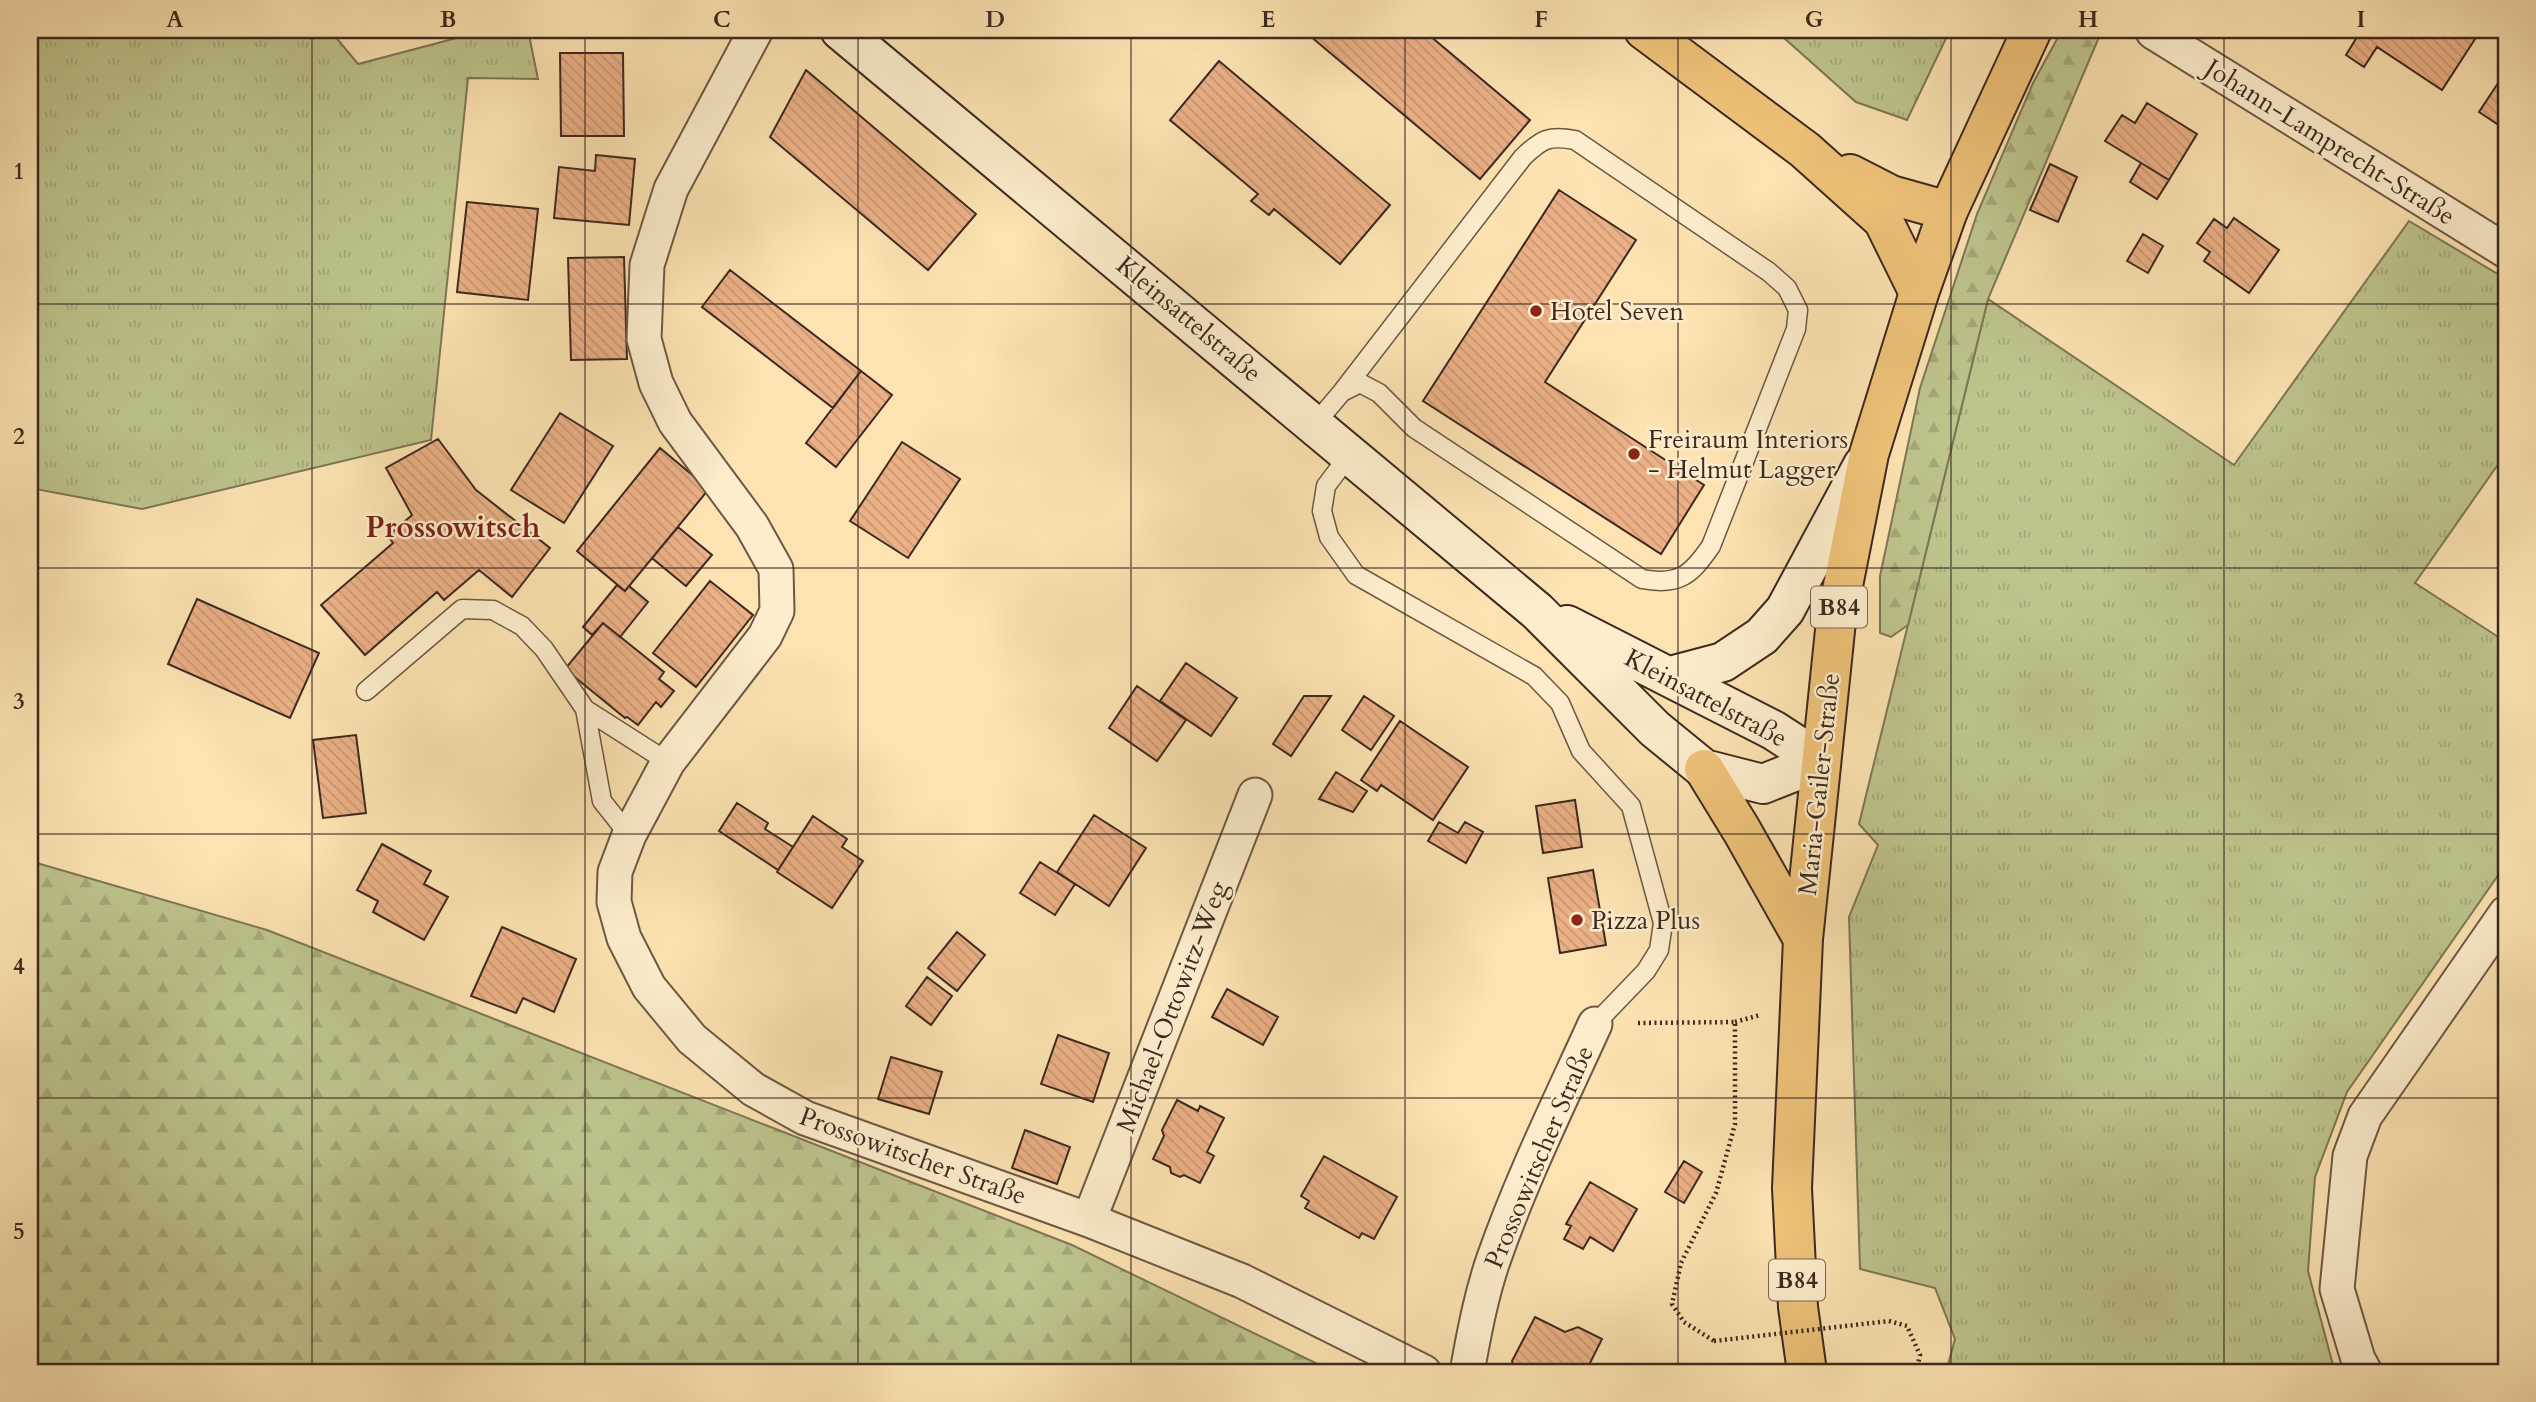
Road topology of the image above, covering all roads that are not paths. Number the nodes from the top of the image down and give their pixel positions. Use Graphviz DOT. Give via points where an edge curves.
graph roads {
  1 [pos="756,30"];
  2 [pos="841,30"];
  3 [pos="1644,30"];
  4 [pos="2032,30"];
  5 [pos="2153,32"];
  6 [pos="1805,150"];
  7 [pos="1948,211"];
  8 [pos="2506,251"];
  9 [pos="1919,293"];
  10 [pos="1342,393"];
  11 [pos="1314,425"];
  12 [pos="1350,454"];
  13 [pos="1869,454"];
  14 [pos="1537,611"];
  15 [pos="1670,676"];
  16 [pos="366,691"];
  17 [pos="585,709"];
  18 [pos="1821,761"];
  19 [pos="668,762"];
  20 [pos="1703,769"];
  21 [pos="1255,795"];
  22 [pos="629,835"];
  23 [pos="2506,913"];
  24 [pos="1803,939"];
  25 [pos="1595,1024"];
  26 [pos="1089,1220"];
  27 [pos="2357,1368"];
  28 [pos="1424,1372"];
  29 [pos="1467,1372"];
  30 [pos="1807,1372"];
  1 -- 19 [label="street, Prossowitscher Straße" via="671,189 648,265 644,339 656,383 675,422 752,526 776,569 777,611 765,636"];
  2 -- 11 [label="main road, Kleinsattelstraße"];
  3 -- 6 [label="main road"];
  4 -- 7 [label="main road, B84"];
  5 -- 8 [label="street, Johann-Lamprecht-Straße"];
  6 -- 7 [label="main road" via="1891,195"];
  6 -- 9 [label="main road" via="1883,220"];
  7 -- 9 [label="main road, Maria-Gailer-Straße / B84"];
  9 -- 13 [label="main road, Maria-Gailer-Straße / B84"];
  10 -- 10 [label="lane" via="1360,383 1379,393 1414,428 1642,579 1661,582 1681,578 1712,546 1796,329 1798,310 1787,288 1769,272 1575,140 1557,136 1539,142 1523,156"];
  10 -- 11 [label="lane"];
  11 -- 12 [label="main road, Kleinsattelstraße"];
  12 -- 14 [label="main road, Kleinsattelstraße"];
  12 -- 25 [label="lane" via="1326,485 1322,512 1329,537 1356,575 1534,676 1560,703 1581,751 1631,806 1663,923 1659,950 1646,971"];
  13 -- 15 [label="main road" via="1785,610 1762,636 1723,662"];
  13 -- 18 [label="main road, Maria-Gailer-Straße / B84" via="1836,621"];
  14 -- 15 [label="main road, Kleinsattelstraße"];
  14 -- 20 [label="main road, Kleinsattelstraße" via="1655,729"];
  15 -- 18 [label="main road, Kleinsattelstraße"];
  16 -- 17 [label="lane" via="462,609 494,610 522,626 544,649"];
  17 -- 19 [label="lane"];
  17 -- 22 [label="lane" via="602,802"];
  18 -- 20 [label="main road, Kleinsattelstraße" via="1763,784"];
  18 -- 24 [label="main road, Maria-Gailer-Straße / B84"];
  19 -- 22 [label="street, Prossowitscher Straße"];
  20 -- 24 [label="main road"];
  21 -- 26 [label="street, Michael-Ottowitz-Weg"];
  22 -- 26 [label="street, Prossowitscher Straße" via="615,872 614,902 624,938 649,987 692,1039 752,1088 805,1118"];
  23 -- 27 [label="street" via="2365,1116 2350,1156 2337,1289"];
  24 -- 30 [label="main road, Maria-Gailer-Straße / B84" via="1791,1188"];
  25 -- 29 [label="street, Prossowitscher Straße" via="1522,1184 1493,1261"];
  26 -- 28 [label="street, Prossowitscher Straße" via="1242,1281"];
}
